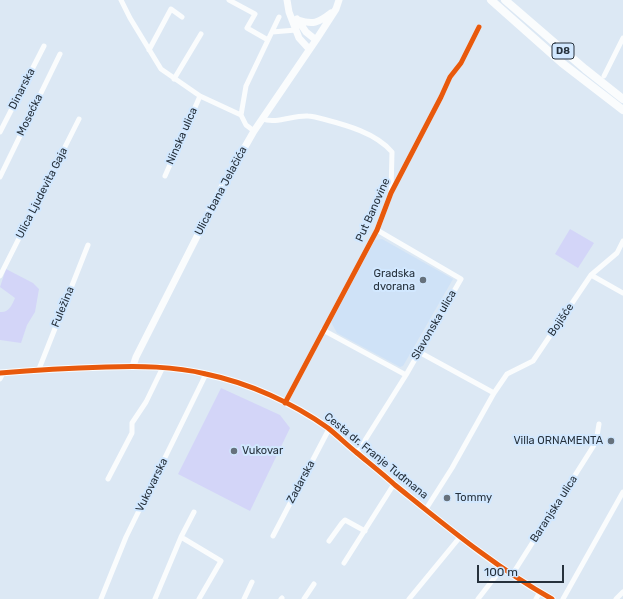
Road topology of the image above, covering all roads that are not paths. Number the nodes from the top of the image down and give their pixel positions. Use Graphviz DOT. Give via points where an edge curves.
graph roads {
  1 [pos="120,0"];
  2 [pos="229,0"];
  3 [pos="287,0"];
  4 [pos="339,0"];
  5 [pos="491,0"];
  6 [pos="505,0"];
  7 [pos="336,9"];
  8 [pos="289,12"];
  9 [pos="182,17"];
  10 [pos="279,17"];
  11 [pos="298,20"];
  12 [pos="480,27"];
  13 [pos="296,30"];
  14 [pos="272,32"];
  15 [pos="201,34"];
  16 [pos="623,38"];
  17 [pos="268,40"];
  18 [pos="316,40"];
  19 [pos="44,46"];
  20 [pos="309,49"];
  21 [pos="149,50"];
  22 [pos="60,54"];
  23 [pos="604,76"];
  24 [pos="174,79"];
  25 [pos="200,96"];
  26 [pos="623,99"];
  27 [pos="623,110"];
  28 [pos="241,115"];
  29 [pos="79,119"];
  30 [pos="262,119"];
  31 [pos="254,131"];
  32 [pos="0,132"];
  33 [pos="165,176"];
  34 [pos="0,177"];
  35 [pos="391,193"];
  36 [pos="377,230"];
  37 [pos="623,241"];
  38 [pos="88,245"];
  39 [pos="2,266"];
  40 [pos="591,275"];
  41 [pos="0,276"];
  42 [pos="623,292"];
  43 [pos="323,330"];
  44 [pos="419,352"];
  45 [pos="133,366"];
  46 [pos="162,367"];
  47 [pos="39,369"];
  48 [pos="206,374"];
  49 [pos="1,375"];
  50 [pos="406,375"];
  51 [pos="494,393"];
  52 [pos="285,403"];
  53 [pos="599,424"];
  54 [pos="329,429"];
  55 [pos="358,453"];
  56 [pos="108,479"];
  57 [pos="394,484"];
  58 [pos="623,492"];
  59 [pos="426,509"];
  60 [pos="194,512"];
  61 [pos="365,531"];
  62 [pos="273,536"];
  63 [pos="181,537"];
  64 [pos="460,537"];
  65 [pos="329,541"];
  66 [pos="344,563"];
  67 [pos="502,568"];
  68 [pos="512,575"];
  69 [pos="252,582"];
  70 [pos="314,584"];
  71 [pos="486,589"];
  72 [pos="623,592"];
  73 [pos="538,596"];
  74 [pos="101,599"];
  75 [pos="155,599"];
  76 [pos="199,599"];
  77 [pos="244,599"];
  78 [pos="304,599"];
  79 [pos="409,599"];
  80 [pos="478,599"];
  81 [pos="484,599"];
  82 [pos="552,599"];
  83 [pos="563,599"];
  84 [pos="616,599"];
  1 -- 21 [label="street"];
  2 -- 17 [label="street" via="255,14 247,28"];
  3 -- 8 [label="main road"];
  4 -- 7 [label="main road, Ulica bana Jelačića"];
  5 -- 27 [label="main road, D8" via="562,62"];
  6 -- 26 [label="main road, D8"];
  7 -- 11 [label="main road" via="312,24"];
  7 -- 18 [label="main road, Ulica bana Jelačića"];
  8 -- 11 [label="main road"];
  8 -- 13 [label="main road"];
  9 -- 21 [label="street" via="171,9"];
  10 -- 14 [label="street"];
  11 -- 18 [label="main road" via="306,32"];
  12 -- 35 [label="street, Put Banovine" via="450,77"];
  13 -- 14 [label="street"];
  13 -- 20 [label="main road" via="299,38"];
  14 -- 17 [label="street"];
  15 -- 24 [label="street"];
  16 -- 23 [label="street"];
  17 -- 28 [label="street" via="246,86"];
  18 -- 20 [label="main road, Ulica bana Jelačića"];
  19 -- 32 [label="street, Dinarska"];
  20 -- 30 [label="main road, Ulica bana Jelačića"];
  21 -- 24 [label="street" via="161,69"];
  22 -- 34 [label="street, Mosećka"];
  24 -- 25 [label="street"];
  25 -- 28 [label="street"];
  25 -- 33 [label="street, Ninska ulica"];
  28 -- 31 [label="street" via="246,125"];
  29 -- 39 [label="street, Ulica Ljudevita Gaja"];
  30 -- 31 [label="main road, Ulica bana Jelačića"];
  30 -- 35 [label="street" via="270,122 308,116 366,133 386,144 392,152"];
  31 -- 45 [label="main road, Ulica bana Jelačića" via="222,187"];
  35 -- 36 [label="street, Put Banovine"];
  36 -- 43 [label="street, Put Banovine"];
  36 -- 44 [label="street, Slavonska ulica" via="461,279"];
  37 -- 40 [label="street, Bojišće" via="617,253"];
  38 -- 47 [label="street, Fuležina"];
  39 -- 41 [label="street, Ulica Ljudevita Gaja"];
  40 -- 42 [label="street"];
  40 -- 51 [label="street, Bojišće" via="533,361 507,374"];
  43 -- 50 [label="street"];
  43 -- 52 [label="street, Put Banovine"];
  44 -- 50 [label="street, Slavonska ulica"];
  44 -- 51 [label="street"];
  45 -- 46 [label="main road, Cesta dr. Franje Tuđmana"];
  45 -- 47 [label="main road, Cesta dr. Franje Tuđmana"];
  46 -- 48 [label="main road, Cesta dr. Franje Tuđmana"];
  46 -- 56 [label="street" via="146,402 132,423 132,433"];
  47 -- 49 [label="main road, Cesta dr. Franje Tuđmana"];
  48 -- 52 [label="main road, Cesta dr. Franje Tuđmana" via="233,381"];
  48 -- 74 [label="street, Vukovarska" via="126,537"];
  50 -- 55 [label="street, Slavonska ulica"];
  51 -- 59 [label="street, Bojišće"];
  52 -- 54 [label="main road, Cesta dr. Franje Tuđmana"];
  53 -- 68 [label="street, Baranjska ulica" via="596,442"];
  54 -- 55 [label="main road, Cesta dr. Franje Tuđmana"];
  54 -- 62 [label="street, Zadarska"];
  55 -- 57 [label="main road, Cesta dr. Franje Tuđmana"];
  57 -- 59 [label="main road, Cesta dr. Franje Tuđmana"];
  57 -- 61 [label="street"];
  58 -- 83 [label="street"];
  59 -- 64 [label="main road, Cesta dr. Franje Tuđmana"];
  60 -- 63 [label="street"];
  61 -- 65 [label="street" via="345,520"];
  61 -- 66 [label="street"];
  63 -- 75 [label="street"];
  63 -- 76 [label="street" via="221,561"];
  64 -- 67 [label="main road, Cesta dr. Franje Tuđmana"];
  64 -- 79 [label="street"];
  67 -- 68 [label="main road, Cesta dr. Franje Tuđmana"];
  67 -- 71 [label="street"];
  68 -- 73 [label="main road, Cesta dr. Franje Tuđmana"];
  69 -- 77 [label="street"];
  70 -- 78 [label="street"];
  71 -- 80 [label="street"];
  71 -- 81 [label="street"];
  72 -- 84 [label="street"];
  73 -- 82 [label="main road, Cesta dr. Franje Tuđmana"];
}
